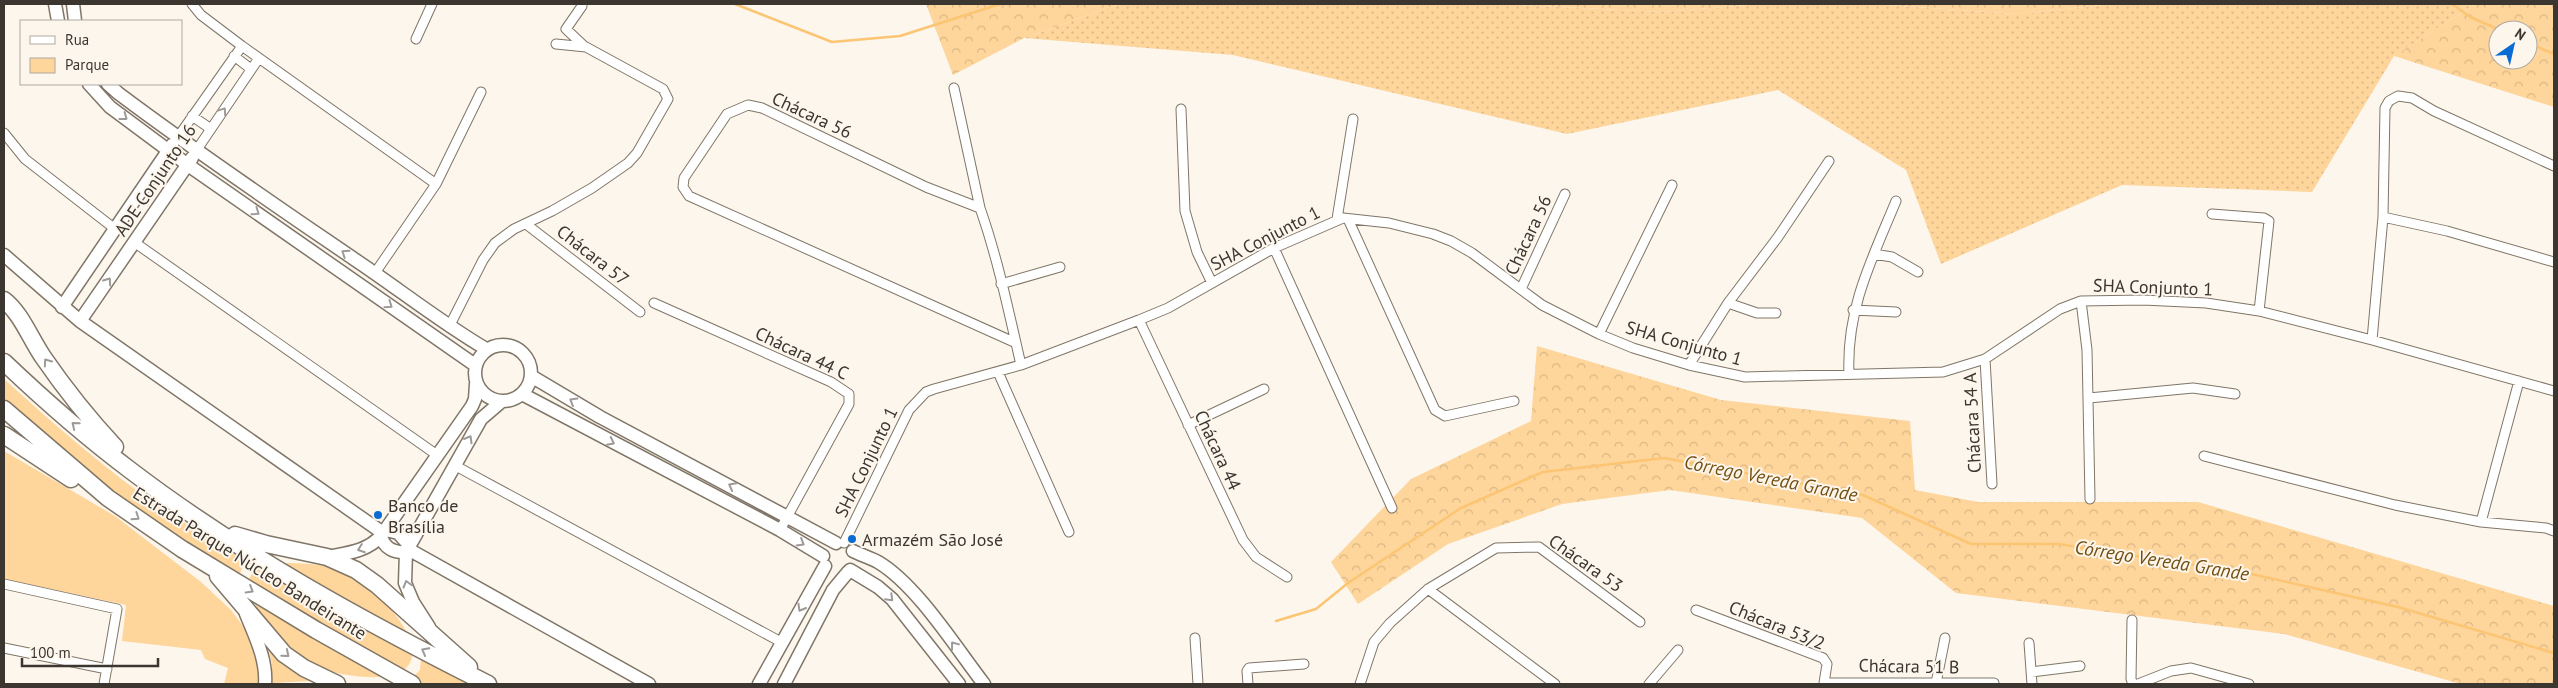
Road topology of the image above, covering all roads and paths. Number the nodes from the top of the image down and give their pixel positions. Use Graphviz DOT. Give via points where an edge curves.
graph roads {
  1 [pos="55,4"];
  2 [pos="73,4"];
  3 [pos="192,4"];
  4 [pos="432,4"];
  5 [pos="582,6"];
  6 [pos="58,20"];
  7 [pos="75,20"];
  8 [pos="416,39"];
  9 [pos="556,44"];
  10 [pos="242,46"];
  11 [pos="586,47"];
  12 [pos="234,56"];
  13 [pos="259,58"];
  14 [pos="251,69"];
  15 [pos="90,85"];
  16 [pos="109,85"];
  17 [pos="954,88"];
  18 [pos="481,92"];
  19 [pos="1181,109"];
  20 [pos="192,116"];
  21 [pos="1353,120"];
  22 [pos="211,129"];
  23 [pos="4,133"];
  24 [pos="178,136"];
  25 [pos="168,150"];
  26 [pos="196,151"];
  27 [pos="1830,161"];
  28 [pos="188,165"];
  29 [pos="2554,166"];
  30 [pos="436,184"];
  31 [pos="1672,185"];
  32 [pos="1565,194"];
  33 [pos="1896,201"];
  34 [pos="980,208"];
  35 [pos="2212,214"];
  36 [pos="2383,217"];
  37 [pos="1338,219"];
  38 [pos="1348,219"];
  39 [pos="526,224"];
  40 [pos="115,230"];
  41 [pos="134,242"];
  42 [pos="1274,248"];
  43 [pos="1874,254"];
  44 [pos="4,255"];
  45 [pos="2554,262"];
  46 [pos="1060,267"];
  47 [pos="1918,272"];
  48 [pos="375,273"];
  49 [pos="1212,283"];
  50 [pos="1001,284"];
  51 [pos="1521,289"];
  52 [pos="4,300"];
  53 [pos="2081,301"];
  54 [pos="654,303"];
  55 [pos="1728,303"];
  56 [pos="62,306"];
  57 [pos="1853,310"];
  58 [pos="2259,311"];
  59 [pos="640,312"];
  60 [pos="1896,312"];
  61 [pos="1776,313"];
  62 [pos="1139,320"];
  63 [pos="80,321"];
  64 [pos="449,327"];
  65 [pos="1599,334"];
  66 [pos="2372,340"];
  67 [pos="1016,342"];
  68 [pos="486,349"];
  69 [pos="1985,359"];
  70 [pos="4,362"];
  71 [pos="475,365"];
  72 [pos="1021,365"];
  73 [pos="1689,365"];
  74 [pos="998,372"];
  75 [pos="1849,374"];
  76 [pos="531,376"];
  77 [pos="2519,381"];
  78 [pos="476,384"];
  79 [pos="1264,389"];
  80 [pos="2554,391"];
  81 [pos="522,394"];
  82 [pos="2235,394"];
  83 [pos="2089,398"];
  84 [pos="502,401"];
  85 [pos="1514,401"];
  86 [pos="4,409"];
  87 [pos="600,417"];
  88 [pos="1188,425"];
  89 [pos="591,432"];
  90 [pos="4,435"];
  91 [pos="437,455"];
  92 [pos="2204,456"];
  93 [pos="454,465"];
  94 [pos="130,470"];
  95 [pos="1992,484"];
  96 [pos="751,496"];
  97 [pos="108,498"];
  98 [pos="2090,499"];
  99 [pos="1392,508"];
  100 [pos="744,512"];
  101 [pos="787,515"];
  102 [pos="2481,522"];
  103 [pos="212,527"];
  104 [pos="780,530"];
  105 [pos="1069,532"];
  106 [pos="2554,532"];
  107 [pos="383,533"];
  108 [pos="845,546"];
  109 [pos="408,549"];
  110 [pos="327,557"];
  111 [pos="824,561"];
  112 [pos="208,564"];
  113 [pos="849,571"];
  114 [pos="1287,577"];
  115 [pos="817,579"];
  116 [pos="4,584"];
  117 [pos="1428,589"];
  118 [pos="833,590"];
  119 [pos="243,607"];
  120 [pos="1696,610"];
  121 [pos="2132,620"];
  122 [pos="1640,622"];
  123 [pos="1195,638"];
  124 [pos="1945,638"];
  125 [pos="439,642"];
  126 [pos="781,642"];
  127 [pos="2029,643"];
  128 [pos="4,648"];
  129 [pos="1678,650"];
  130 [pos="1304,664"];
  131 [pos="2080,666"];
  132 [pos="107,669"];
  133 [pos="2031,672"];
  134 [pos="485,683"];
  135 [pos="1887,683"];
  136 [pos="1941,683"];
  137 [pos="104,684"];
  138 [pos="265,684"];
  139 [pos="337,684"];
  140 [pos="412,684"];
  141 [pos="649,684"];
  142 [pos="759,684"];
  143 [pos="784,684"];
  144 [pos="959,684"];
  145 [pos="984,684"];
  146 [pos="1198,684"];
  147 [pos="1248,684"];
  148 [pos="1360,684"];
  149 [pos="1555,684"];
  150 [pos="1649,684"];
  151 [pos="1823,684"];
  152 [pos="1994,684"];
  153 [pos="2032,684"];
  154 [pos="2133,684"];
  155 [pos="2138,684"];
  156 [pos="2248,684"];
  1 -- 6 [label="street"];
  2 -- 7 [label="street"];
  3 -- 10 [label="street" via="200,15"];
  4 -- 8 [label="street"];
  5 -- 11 [label="street" via="566,29"];
  9 -- 11 [label="street"];
  10 -- 12 [label="street, ADE Conjunto 16"];
  10 -- 13 [label="street"];
  11 -- 39 [label="street" via="663,89 668,99 628,163 592,188"];
  12 -- 14 [label="street"];
  12 -- 20 [label="street, ADE Conjunto 16"];
  13 -- 14 [label="street, ADE Conjunto 16"];
  13 -- 30 [label="street"];
  22 -- 14 [label="street, ADE Conjunto 16, one-way"];
  15 -- 25 [label="street, one-way" via="110,106"];
  16 -- 24 [label="street"];
  17 -- 34 [label="street"];
  18 -- 30 [label="street"];
  19 -- 49 [label="street" via="1185,211"];
  20 -- 22 [label="street"];
  20 -- 24 [label="street, ADE Conjunto 16"];
  21 -- 37 [label="street"];
  22 -- 26 [label="street, ADE Conjunto 16"];
  23 -- 40 [label="street" via="24,158"];
  24 -- 25 [label="street, ADE Conjunto 16"];
  24 -- 26 [label="street"];
  25 -- 28 [label="street"];
  25 -- 40 [label="street, ADE Conjunto 16"];
  26 -- 28 [label="street, ADE Conjunto 16"];
  48 -- 26 [label="street, one-way"];
  27 -- 55 [label="street"];
  28 -- 41 [label="street, ADE Conjunto 16"];
  28 -- 71 [label="street, one-way"];
  29 -- 36 [label="street" via="2412,98 2398,96 2384,108"];
  30 -- 48 [label="street"];
  31 -- 65 [label="street"];
  32 -- 51 [label="street, Chácara 56"];
  33 -- 43 [label="street"];
  34 -- 50 [label="street"];
  34 -- 67 [label="street, Chácara 56" via="926,187 762,108 748,106 727,114 682,183 689,196"];
  35 -- 58 [label="street" via="2268,221"];
  36 -- 45 [label="street" via="2447,231"];
  36 -- 66 [label="street"];
  37 -- 38 [label="street, SHA Conjunto 1"];
  37 -- 42 [label="street, SHA Conjunto 1"];
  38 -- 51 [label="street, SHA Conjunto 1" via="1389,223 1451,241 1472,252"];
  38 -- 85 [label="street" via="1435,410 1445,416"];
  39 -- 59 [label="street, Chácara 57"];
  39 -- 64 [label="street" via="505,235 489,251"];
  40 -- 56 [label="street, ADE Conjunto 16"];
  63 -- 41 [label="street, ADE Conjunto 16, one-way"];
  41 -- 91 [label="street"];
  42 -- 49 [label="street, SHA Conjunto 1"];
  42 -- 99 [label="street"];
  43 -- 47 [label="street" via="1892,257"];
  43 -- 57 [label="street"];
  44 -- 56 [label="street"];
  46 -- 50 [label="street"];
  48 -- 64 [label="street"];
  49 -- 62 [label="street, SHA Conjunto 1"];
  50 -- 67 [label="street"];
  51 -- 65 [label="street, SHA Conjunto 1" via="1561,316"];
  94 -- 52 [label="highway, one-way" via="118,450 63,384 12,306"];
  53 -- 58 [label="street, SHA Conjunto 1" via="2206,303"];
  53 -- 69 [label="street, SHA Conjunto 1" via="2060,309"];
  53 -- 83 [label="street" via="2088,350"];
  54 -- 101 [label="street, Chácara 44 C" via="831,382 849,394 849,404"];
  55 -- 61 [label="street" via="1756,313"];
  55 -- 73 [label="street"];
  56 -- 63 [label="street"];
  57 -- 60 [label="street"];
  57 -- 75 [label="street" via="1848,349"];
  58 -- 66 [label="street, SHA Conjunto 1"];
  62 -- 72 [label="street, SHA Conjunto 1"];
  62 -- 88 [label="street, Chácara 44"];
  63 -- 107 [label="street"];
  64 -- 68 [label="street"];
  65 -- 73 [label="street, SHA Conjunto 1"];
  66 -- 77 [label="street, SHA Conjunto 1"];
  67 -- 72 [label="street"];
  68 -- 71 [label="street"];
  68 -- 76 [label="street" via="504,344 521,351 531,367"];
  69 -- 75 [label="street, SHA Conjunto 1" via="1943,372"];
  69 -- 95 [label="street, Chácara 54 A"];
  94 -- 70 [label="highway, Estrada Parque Núcleo Bandeirante, one-way"];
  71 -- 78 [label="street"];
  72 -- 74 [label="street, SHA Conjunto 1"];
  73 -- 75 [label="street, SHA Conjunto 1" via="1745,377"];
  74 -- 105 [label="street"];
  74 -- 108 [label="street, SHA Conjunto 1" via="934,388 909,410"];
  76 -- 81 [label="street"];
  87 -- 76 [label="street, one-way"];
  77 -- 80 [label="street, SHA Conjunto 1"];
  77 -- 102 [label="street"];
  78 -- 84 [label="street" via="485,396"];
  78 -- 91 [label="street" via="472,406"];
  79 -- 88 [label="street"];
  81 -- 84 [label="street"];
  81 -- 89 [label="street"];
  82 -- 83 [label="street" via="2193,388"];
  83 -- 98 [label="street"];
  93 -- 84 [label="street, one-way" via="481,419"];
  86 -- 97 [label="highway, Estrada Parque Núcleo Bandeirante"];
  87 -- 89 [label="street"];
  96 -- 87 [label="street, one-way"];
  88 -- 114 [label="street, Chácara 44" via="1246,544 1256,557"];
  89 -- 100 [label="street, one-way"];
  90 -- 97 [label="highway" via="92,494"];
  91 -- 107 [label="street"];
  92 -- 102 [label="street" via="2395,505"];
  93 -- 109 [label="street"];
  93 -- 126 [label="street"];
  94 -- 103 [label="highway, Estrada Parque Núcleo Bandeirante"];
  96 -- 100 [label="street"];
  96 -- 101 [label="street"];
  97 -- 112 [label="highway, Estrada Parque Núcleo Bandeirante, one-way"];
  100 -- 104 [label="street"];
  101 -- 104 [label="street, Chácara 44 C"];
  101 -- 108 [label="street"];
  102 -- 106 [label="street" via="2546,528"];
  103 -- 110 [label="highway" via="266,544"];
  134 -- 103 [label="highway, Estrada Parque Núcleo Bandeirante, one-way" via="350,611"];
  104 -- 111 [label="street, one-way"];
  107 -- 109 [label="street" via="398,533"];
  107 -- 109 [label="street" via="383,543 390,550 399,553"];
  107 -- 110 [label="street, one-way" via="373,544 359,551"];
  108 -- 111 [label="street" via="828,547"];
  108 -- 113 [label="street" via="855,561"];
  145 -- 108 [label="street, one-way" via="895,575 878,562"];
  125 -- 109 [label="street, one-way" via="413,602 405,583"];
  109 -- 141 [label="street"];
  110 -- 125 [label="highway" via="356,570 377,585"];
  111 -- 113 [label="street" via="832,573"];
  111 -- 115 [label="street"];
  112 -- 119 [label="highway"];
  112 -- 140 [label="highway, Estrada Parque Núcleo Bandeirante, one-way"];
  113 -- 118 [label="street"];
  113 -- 144 [label="street, one-way" via="892,599"];
  115 -- 118 [label="street" via="826,581"];
  115 -- 126 [label="street, one-way"];
  116 -- 132 [label="street" via="117,609"];
  117 -- 122 [label="street, Chácara 53" via="1496,548 1539,547"];
  117 -- 148 [label="street, Chácara 53" via="1377,638"];
  117 -- 149 [label="street"];
  118 -- 143 [label="street"];
  119 -- 138 [label="street" via="259,645"];
  119 -- 139 [label="highway, one-way" via="284,654"];
  120 -- 151 [label="street, Chácara 53/2" via="1823,658 1827,664"];
  121 -- 154 [label="street"];
  123 -- 146 [label="street"];
  124 -- 136 [label="street"];
  125 -- 134 [label="highway"];
  126 -- 142 [label="street"];
  127 -- 133 [label="street"];
  128 -- 132 [label="street"];
  129 -- 150 [label="street"];
  130 -- 147 [label="street" via="1249,668 1246,671"];
  131 -- 133 [label="street"];
  132 -- 137 [label="street"];
  133 -- 153 [label="street"];
  135 -- 136 [label="street, Chácara 51 B"];
  135 -- 151 [label="street, Chácara 51 B"];
  136 -- 152 [label="street, Chácara 51 B"];
  155 -- 156 [label="street" via="2171,671 2191,668"];
}
